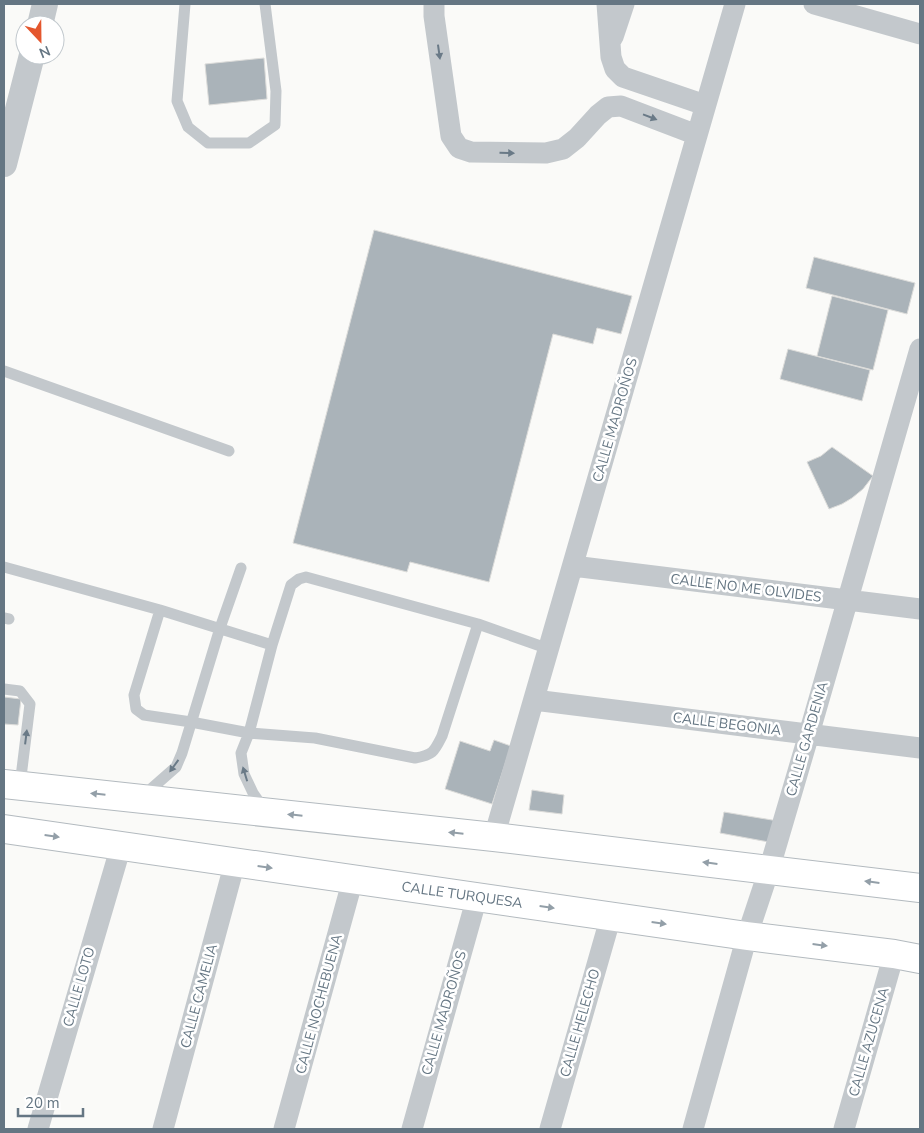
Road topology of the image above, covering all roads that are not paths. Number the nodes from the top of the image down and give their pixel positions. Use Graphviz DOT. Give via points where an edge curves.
graph roads {
  1 [pos="185,4"];
  2 [pos="265,4"];
  3 [pos="434,4"];
  4 [pos="607,4"];
  5 [pos="624,4"];
  6 [pos="735,4"];
  7 [pos="814,4"];
  8 [pos="877,12"];
  9 [pos="920,34"];
  10 [pos="610,44"];
  11 [pos="29,65"];
  12 [pos="705,105"];
  13 [pos="697,134"];
  14 [pos="4,164"];
  15 [pos="920,349"];
  16 [pos="4,371"];
  17 [pos="229,451"];
  18 [pos="573,566"];
  19 [pos="4,567"];
  20 [pos="241,568"];
  21 [pos="848,600"];
  22 [pos="920,609"];
  23 [pos="160,610"];
  24 [pos="478,624"];
  25 [pos="220,628"];
  26 [pos="272,645"];
  27 [pos="549,649"];
  28 [pos="4,689"];
  29 [pos="534,700"];
  30 [pos="191,722"];
  31 [pos="249,733"];
  32 [pos="809,734"];
  33 [pos="920,748"];
  34 [pos="12,785"];
  35 [pos="140,798"];
  36 [pos="266,812"];
  37 [pos="4,829"];
  38 [pos="494,837"];
  39 [pos="121,846"];
  40 [pos="235,862"];
  41 [pos="768,870"];
  42 [pos="353,879"];
  43 [pos="920,888"];
  44 [pos="477,897"];
  45 [pos="611,916"];
  46 [pos="747,936"];
  47 [pos="907,956"];
  48 [pos="38,1129"];
  49 [pos="163,1129"];
  50 [pos="284,1129"];
  51 [pos="412,1129"];
  52 [pos="550,1129"];
  53 [pos="693,1129"];
  54 [pos="844,1129"];
  1 -- 2 [label="lane" via="177,101 188,127 208,143 249,143 275,125 276,91"];
  3 -- 13 [label="street, one-way" via="451,136 459,148 471,152 546,154 563,149 608,107 621,106"];
  4 -- 10 [label="street"];
  5 -- 10 [label="street"];
  6 -- 12 [label="street, CALLE MADROÑOS"];
  7 -- 8 [label="street"];
  8 -- 9 [label="street"];
  10 -- 12 [label="street" via="615,69 623,77"];
  11 -- 14 [label="street"];
  12 -- 13 [label="street, CALLE MADROÑOS"];
  13 -- 18 [label="street, CALLE MADROÑOS"];
  15 -- 21 [label="street, CALLE GARDENIA"];
  16 -- 17 [label="lane"];
  18 -- 21 [label="street, CALLE NO ME OLVIDES"];
  18 -- 27 [label="street, CALLE MADROÑOS"];
  19 -- 23 [label="lane"];
  20 -- 25 [label="lane"];
  21 -- 22 [label="street, CALLE NO ME OLVIDES"];
  21 -- 32 [label="street, CALLE GARDENIA"];
  23 -- 25 [label="lane"];
  23 -- 30 [label="lane" via="134,695 136,709 144,715"];
  24 -- 26 [label="lane" via="306,577 291,585"];
  24 -- 27 [label="lane"];
  24 -- 31 [label="lane" via="442,736 428,756 415,758 315,738"];
  25 -- 26 [label="lane"];
  25 -- 30 [label="lane"];
  26 -- 31 [label="lane"];
  27 -- 29 [label="street, CALLE MADROÑOS"];
  34 -- 28 [label="lane, one-way" via="30,704 20,691"];
  29 -- 32 [label="street, CALLE BEGONIA"];
  29 -- 38 [label="street, CALLE MADROÑOS"];
  30 -- 31 [label="lane"];
  30 -- 35 [label="lane, one-way" via="176,767"];
  36 -- 31 [label="lane, one-way" via="252,793 244,774 241,753"];
  32 -- 33 [label="street, CALLE BEGONIA"];
  32 -- 41 [label="street, CALLE GARDENIA"];
  35 -- 34 [label="main road, one-way"];
  35 -- 36 [label="main road"];
  38 -- 36 [label="main road, one-way"];
  37 -- 39 [label="main road, CALLE TURQUESA, one-way"];
  41 -- 38 [label="main road, one-way"];
  39 -- 40 [label="main road, CALLE TURQUESA"];
  39 -- 48 [label="street, CALLE LOTO"];
  40 -- 42 [label="main road, CALLE TURQUESA, one-way"];
  40 -- 49 [label="street, CALLE CAMELIA"];
  43 -- 41 [label="main road, one-way"];
  41 -- 46 [label="street, CALLE GARDENIA"];
  42 -- 44 [label="main road, CALLE TURQUESA"];
  42 -- 50 [label="street, CALLE NOCHEBUENA"];
  44 -- 45 [label="main road, CALLE TURQUESA, one-way"];
  44 -- 51 [label="street, CALLE MADROÑOS"];
  45 -- 46 [label="main road, CALLE TURQUESA, one-way"];
  45 -- 52 [label="street, CALLE HELECHO"];
  46 -- 47 [label="main road, CALLE TURQUESA, one-way"];
  46 -- 53 [label="street, CALLE GARDENIA"];
  47 -- 54 [label="street, CALLE AZUCENA"];
}
